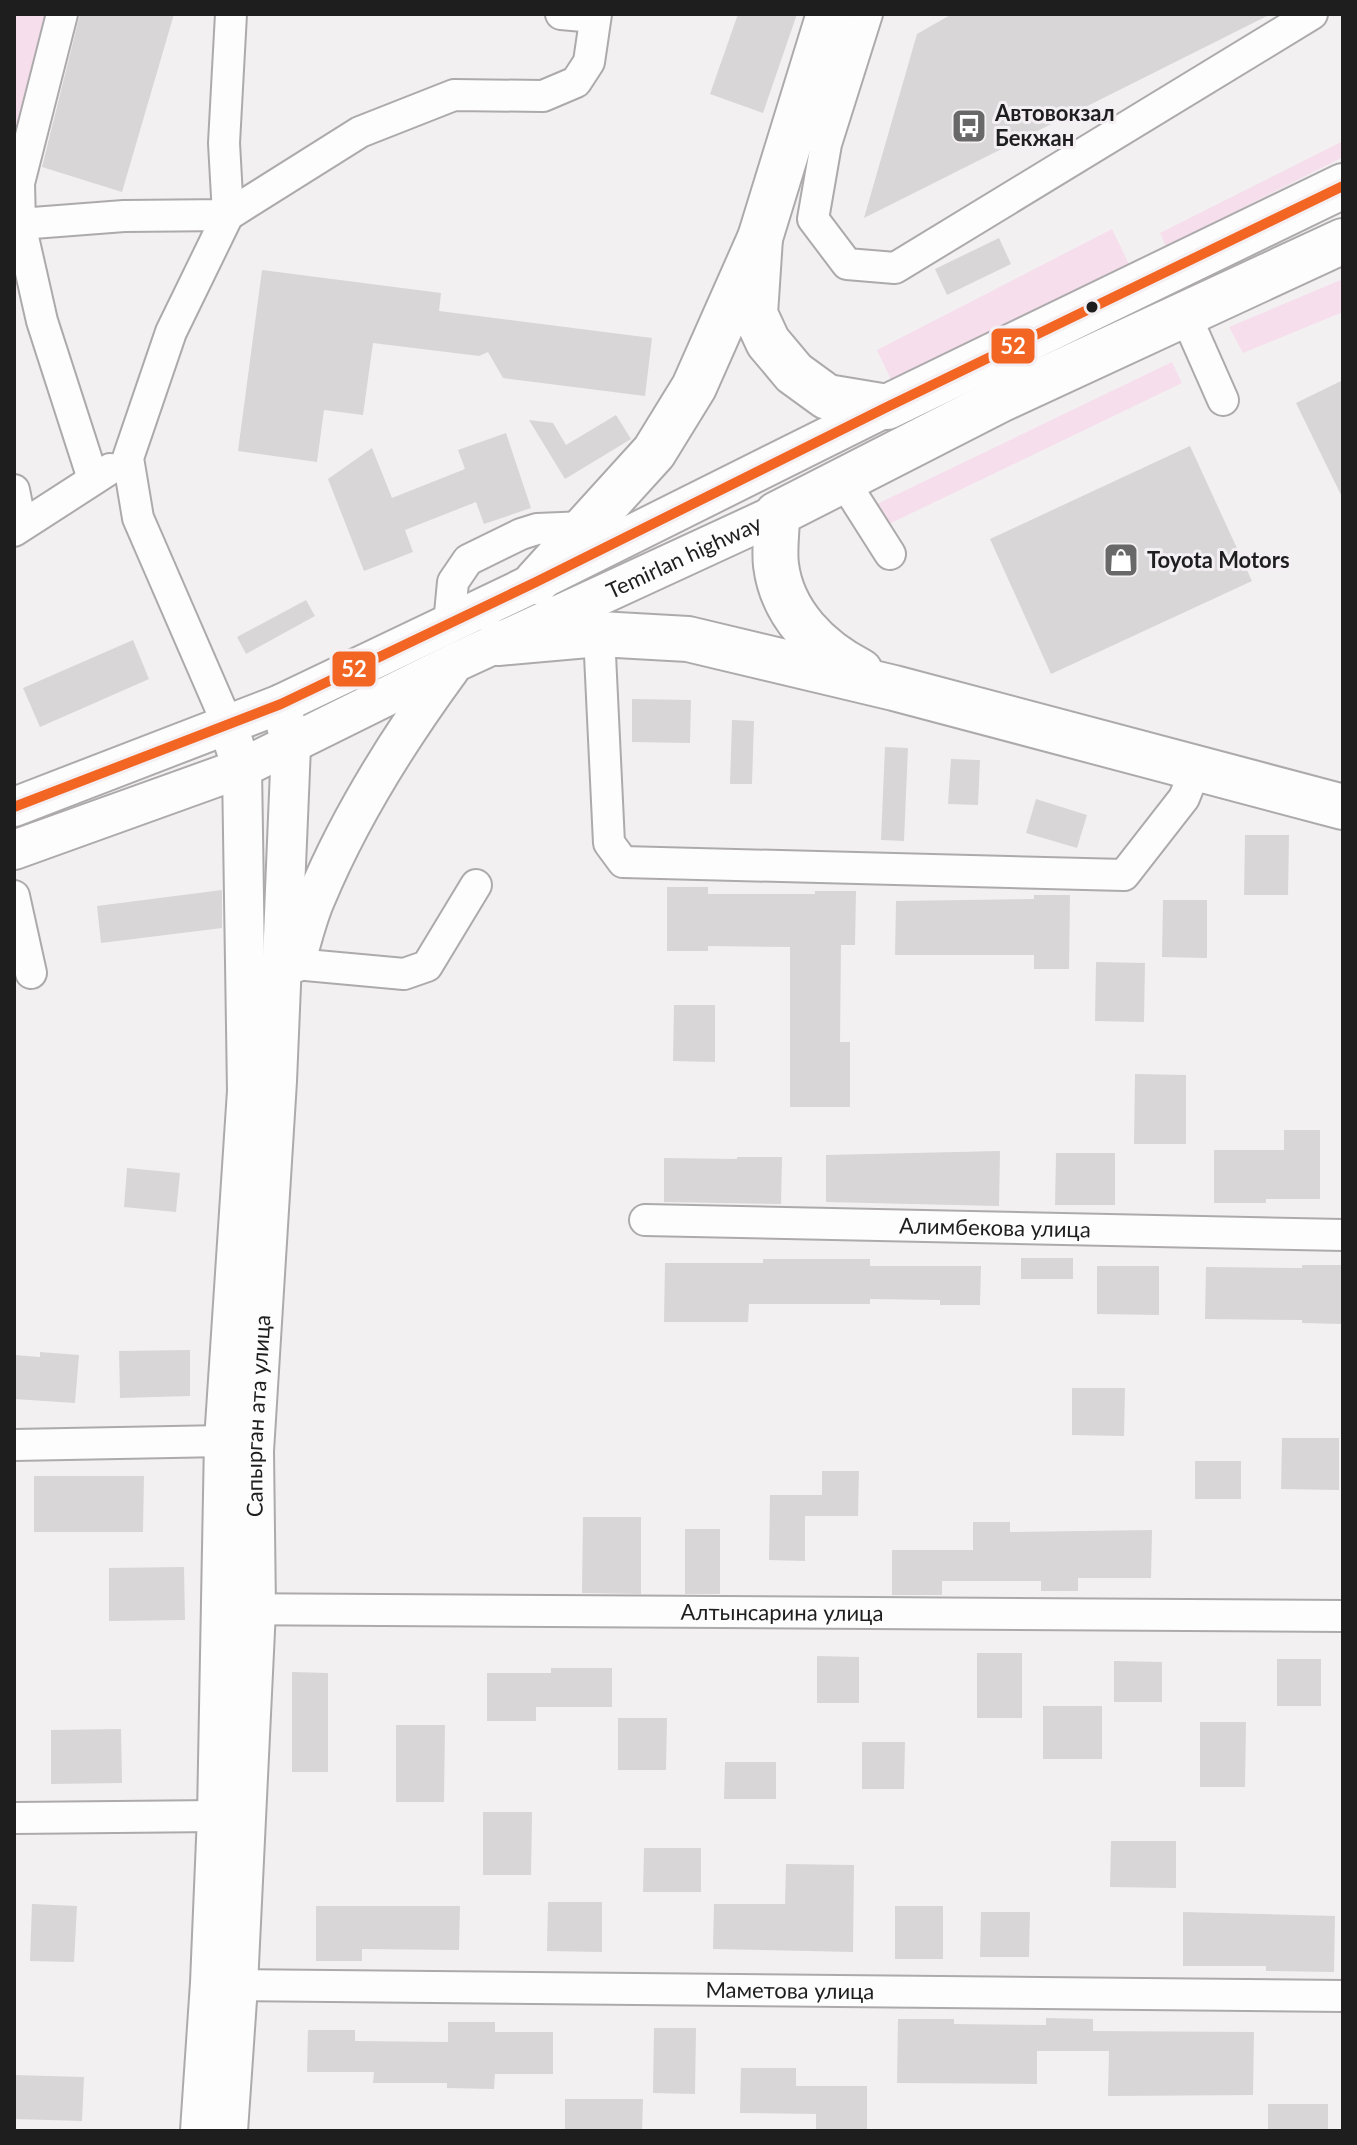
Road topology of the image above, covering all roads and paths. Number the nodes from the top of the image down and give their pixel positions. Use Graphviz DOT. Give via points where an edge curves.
graph roads {
  1 [pos="62,14"];
  2 [pos="231,14"];
  3 [pos="561,14"];
  4 [pos="829,14"];
  5 [pos="867,14"];
  6 [pos="1312,14"];
  7 [pos="596,16"];
  8 [pos="1343,186"];
  9 [pos="228,215"];
  10 [pos="20,224"];
  11 [pos="760,238"];
  12 [pos="1343,241"];
  13 [pos="1185,314"];
  14 [pos="1223,400"];
  15 [pos="887,407"];
  16 [pos="128,458"];
  17 [pos="93,479"];
  18 [pos="843,480"];
  19 [pos="14,490"];
  20 [pos="777,514"];
  21 [pos="586,527"];
  22 [pos="18,528"];
  23 [pos="890,554"];
  24 [pos="536,582"];
  25 [pos="449,624"];
  26 [pos="599,634"];
  27 [pos="498,643"];
  28 [pos="454,663"];
  29 [pos="894,688"];
  30 [pos="281,704"];
  31 [pos="227,723"];
  32 [pos="291,746"];
  33 [pos="242,768"];
  34 [pos="1196,768"];
  35 [pos="14,807"];
  36 [pos="1343,807"];
  37 [pos="14,850"];
  38 [pos="476,885"];
  39 [pos="14,896"];
  40 [pos="295,964"];
  41 [pos="31,973"];
  42 [pos="280,1015"];
  43 [pos="645,1220"];
  44 [pos="1343,1235"];
  45 [pos="224,1441"];
  46 [pos="14,1445"];
  47 [pos="238,1609"];
  48 [pos="1343,1616"];
  49 [pos="217,1816"];
  50 [pos="14,1818"];
  51 [pos="238,1985"];
  52 [pos="1343,1996"];
  53 [pos="200,2131"];
  54 [pos="228,2131"];
  1 -- 10 [label="street" via="19,183"];
  2 -- 9 [label="street" via="224,143"];
  3 -- 7 [label="street"];
  4 -- 11 [label="highway"];
  5 -- 6 [label="street" via="826,144 813,219 847,264 895,268"];
  7 -- 9 [label="street" via="589,62 576,82 543,96 454,95 360,132"];
  8 -- 15 [label="highway"];
  9 -- 10 [label="street"];
  9 -- 16 [label="street" via="171,332"];
  10 -- 17 [label="street" via="42,321"];
  11 -- 15 [label="highway" via="755,314 768,342 794,373 827,397"];
  11 -- 21 [label="highway" via="694,387 654,452"];
  12 -- 13 [label="highway, Temirlan highway"];
  13 -- 14 [label="street"];
  13 -- 18 [label="highway, Temirlan highway"];
  15 -- 24 [label="main road"];
  16 -- 17 [label="street"];
  16 -- 31 [label="street" via="138,518"];
  17 -- 22 [label="street"];
  18 -- 20 [label="highway, Temirlan highway"];
  18 -- 23 [label="street"];
  19 -- 22 [label="street"];
  20 -- 27 [label="main road, Temirlan highway"];
  20 -- 29 [label="highway" via="776,565 804,630 840,661"];
  21 -- 24 [label="highway"];
  21 -- 25 [label="street" via="537,529 468,560 453,582"];
  24 -- 25 [label="main road"];
  25 -- 30 [label="main road"];
  26 -- 27 [label="highway"];
  26 -- 29 [label="highway" via="688,639"];
  26 -- 34 [label="street" via="609,843 623,862 1124,875 1184,798"];
  27 -- 28 [label="main road, Temirlan highway"];
  28 -- 32 [label="main road, Temirlan highway"];
  28 -- 40 [label="main road" via="413,719 350,826 314,900"];
  29 -- 34 [label="highway"];
  30 -- 31 [label="main road"];
  30 -- 32 [label="main road, Сапырган ата улица"];
  31 -- 33 [label="main road, Сапырган ата улица"];
  31 -- 35 [label="main road"];
  32 -- 33 [label="main road, Temirlan highway"];
  32 -- 42 [label="main road, Сапырган ата улица"];
  33 -- 37 [label="main road, Temirlan highway"];
  33 -- 45 [label="main road, Сапырган ата улица" via="247,1091"];
  34 -- 36 [label="highway"];
  38 -- 40 [label="street" via="427,966 404,974"];
  39 -- 41 [label="street"];
  40 -- 42 [label="main road"];
  42 -- 47 [label="main road, Сапырган ата улица" via="254,1451"];
  43 -- 44 [label="street, Алимбекова улица"];
  45 -- 46 [label="street"];
  45 -- 47 [label="main road, Сапырган ата улица"];
  47 -- 48 [label="street, Алтынсарина улица"];
  47 -- 49 [label="main road, Сапырган ата улица"];
  47 -- 51 [label="main road, Сапырган ата улица"];
  49 -- 50 [label="street"];
  49 -- 53 [label="main road, Сапырган ата улица"];
  51 -- 52 [label="street, Маметова улица"];
  51 -- 54 [label="main road, Сапырган ата улица"];
}
